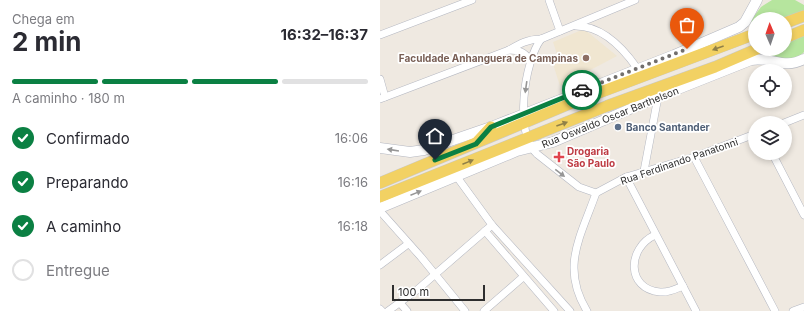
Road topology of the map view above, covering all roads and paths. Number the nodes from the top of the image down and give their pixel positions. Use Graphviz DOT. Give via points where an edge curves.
graph roads {
  1 [pos="472,0"];
  2 [pos="549,0"];
  3 [pos="635,0"];
  4 [pos="757,0"];
  5 [pos="596,15"];
  6 [pos="804,16"];
  7 [pos="792,20"];
  8 [pos="573,26"];
  9 [pos="598,30"];
  10 [pos="804,30"];
  11 [pos="560,31"];
  12 [pos="380,35"];
  13 [pos="792,35"];
  14 [pos="748,37"];
  15 [pos="541,39"];
  16 [pos="509,50"];
  17 [pos="748,53"];
  18 [pos="530,60"];
  19 [pos="803,61"];
  20 [pos="637,68"];
  21 [pos="380,79"];
  22 [pos="658,97"];
  23 [pos="383,98"];
  24 [pos="804,115"];
  25 [pos="523,118"];
  26 [pos="792,120"];
  27 [pos="491,127"];
  28 [pos="748,137"];
  29 [pos="476,144"];
  30 [pos="528,144"];
  31 [pos="380,148"];
  32 [pos="694,157"];
  33 [pos="776,160"];
  34 [pos="644,171"];
  35 [pos="457,177"];
  36 [pos="626,177"];
  37 [pos="380,183"];
  38 [pos="596,193"];
  39 [pos="380,197"];
  40 [pos="380,208"];
  41 [pos="380,211"];
  42 [pos="804,215"];
  43 [pos="492,225"];
  44 [pos="484,231"];
  45 [pos="655,235"];
  46 [pos="408,244"];
  47 [pos="380,265"];
  48 [pos="435,273"];
  49 [pos="523,277"];
  50 [pos="683,286"];
  51 [pos="400,303"];
  52 [pos="804,307"];
  53 [pos="388,311"];
  54 [pos="407,311"];
  55 [pos="465,311"];
  56 [pos="484,311"];
  57 [pos="554,311"];
  58 [pos="570,311"];
  59 [pos="587,311"];
  60 [pos="696,311"];
  61 [pos="775,311"];
  62 [pos="793,311"];
  1 -- 12 [label="street"];
  2 -- 11 [label="street"];
  3 -- 5 [label="street"];
  4 -- 20 [label="street" via="745,22 739,27"];
  5 -- 8 [label="street"];
  5 -- 9 [label="street" via="594,22"];
  6 -- 7 [label="main road"];
  8 -- 9 [label="street"];
  8 -- 11 [label="street"];
  9 -- 20 [label="street" via="624,51"];
  10 -- 13 [label="main road"];
  11 -- 15 [label="street"];
  14 -- 25 [label="main road, one-way"];
  15 -- 16 [label="street" via="532,39"];
  15 -- 18 [label="street" via="534,48"];
  16 -- 18 [label="street" via="518,50"];
  16 -- 23 [label="street"];
  30 -- 17 [label="main road, one-way" via="607,106"];
  18 -- 25 [label="street, one-way"];
  19 -- 22 [label="street, Rua Oswaldo Oscar Barthelson" via="786,64 751,60"];
  20 -- 25 [label="street"];
  21 -- 23 [label="street"];
  22 -- 30 [label="street, Rua Oswaldo Oscar Barthelson" via="553,142"];
  22 -- 34 [label="street"];
  24 -- 26 [label="street"];
  25 -- 27 [label="street"];
  25 -- 29 [label="main road"];
  25 -- 30 [label="street"];
  27 -- 29 [label="main road"];
  27 -- 31 [label="street, one-way" via="424,150 410,152"];
  28 -- 32 [label="street, Rua Ferdinando Panatonni"];
  29 -- 37 [label="main road"];
  30 -- 35 [label="street, Rua Oswaldo Oscar Barthelson"];
  30 -- 38 [label="street, one-way" via="579,187"];
  39 -- 30 [label="main road, one-way"];
  32 -- 34 [label="street, Rua Ferdinando Panatonni"];
  32 -- 61 [label="street"];
  33 -- 42 [label="street"];
  34 -- 36 [label="street, Rua Ferdinando Panatonni"];
  40 -- 35 [label="street, Rua Oswaldo Oscar Barthelson, one-way"];
  35 -- 43 [label="street"];
  36 -- 38 [label="street, Rua Ferdinando Panatonni"];
  36 -- 45 [label="street"];
  38 -- 59 [label="street" via="581,230 573,261 581,300"];
  41 -- 46 [label="street"];
  43 -- 44 [label="street"];
  43 -- 58 [label="street"];
  44 -- 48 [label="street"];
  44 -- 49 [label="street"];
  45 -- 50 [label="street"];
  45 -- 50 [label="street" via="645,239 636,253 634,271 639,281 653,291 661,293"];
  46 -- 47 [label="street"];
  46 -- 48 [label="street"];
  48 -- 51 [label="street"];
  48 -- 55 [label="street"];
  49 -- 56 [label="street"];
  49 -- 57 [label="street"];
  50 -- 60 [label="street"];
  51 -- 53 [label="street"];
  51 -- 54 [label="street"];
  52 -- 62 [label="street"];
}
